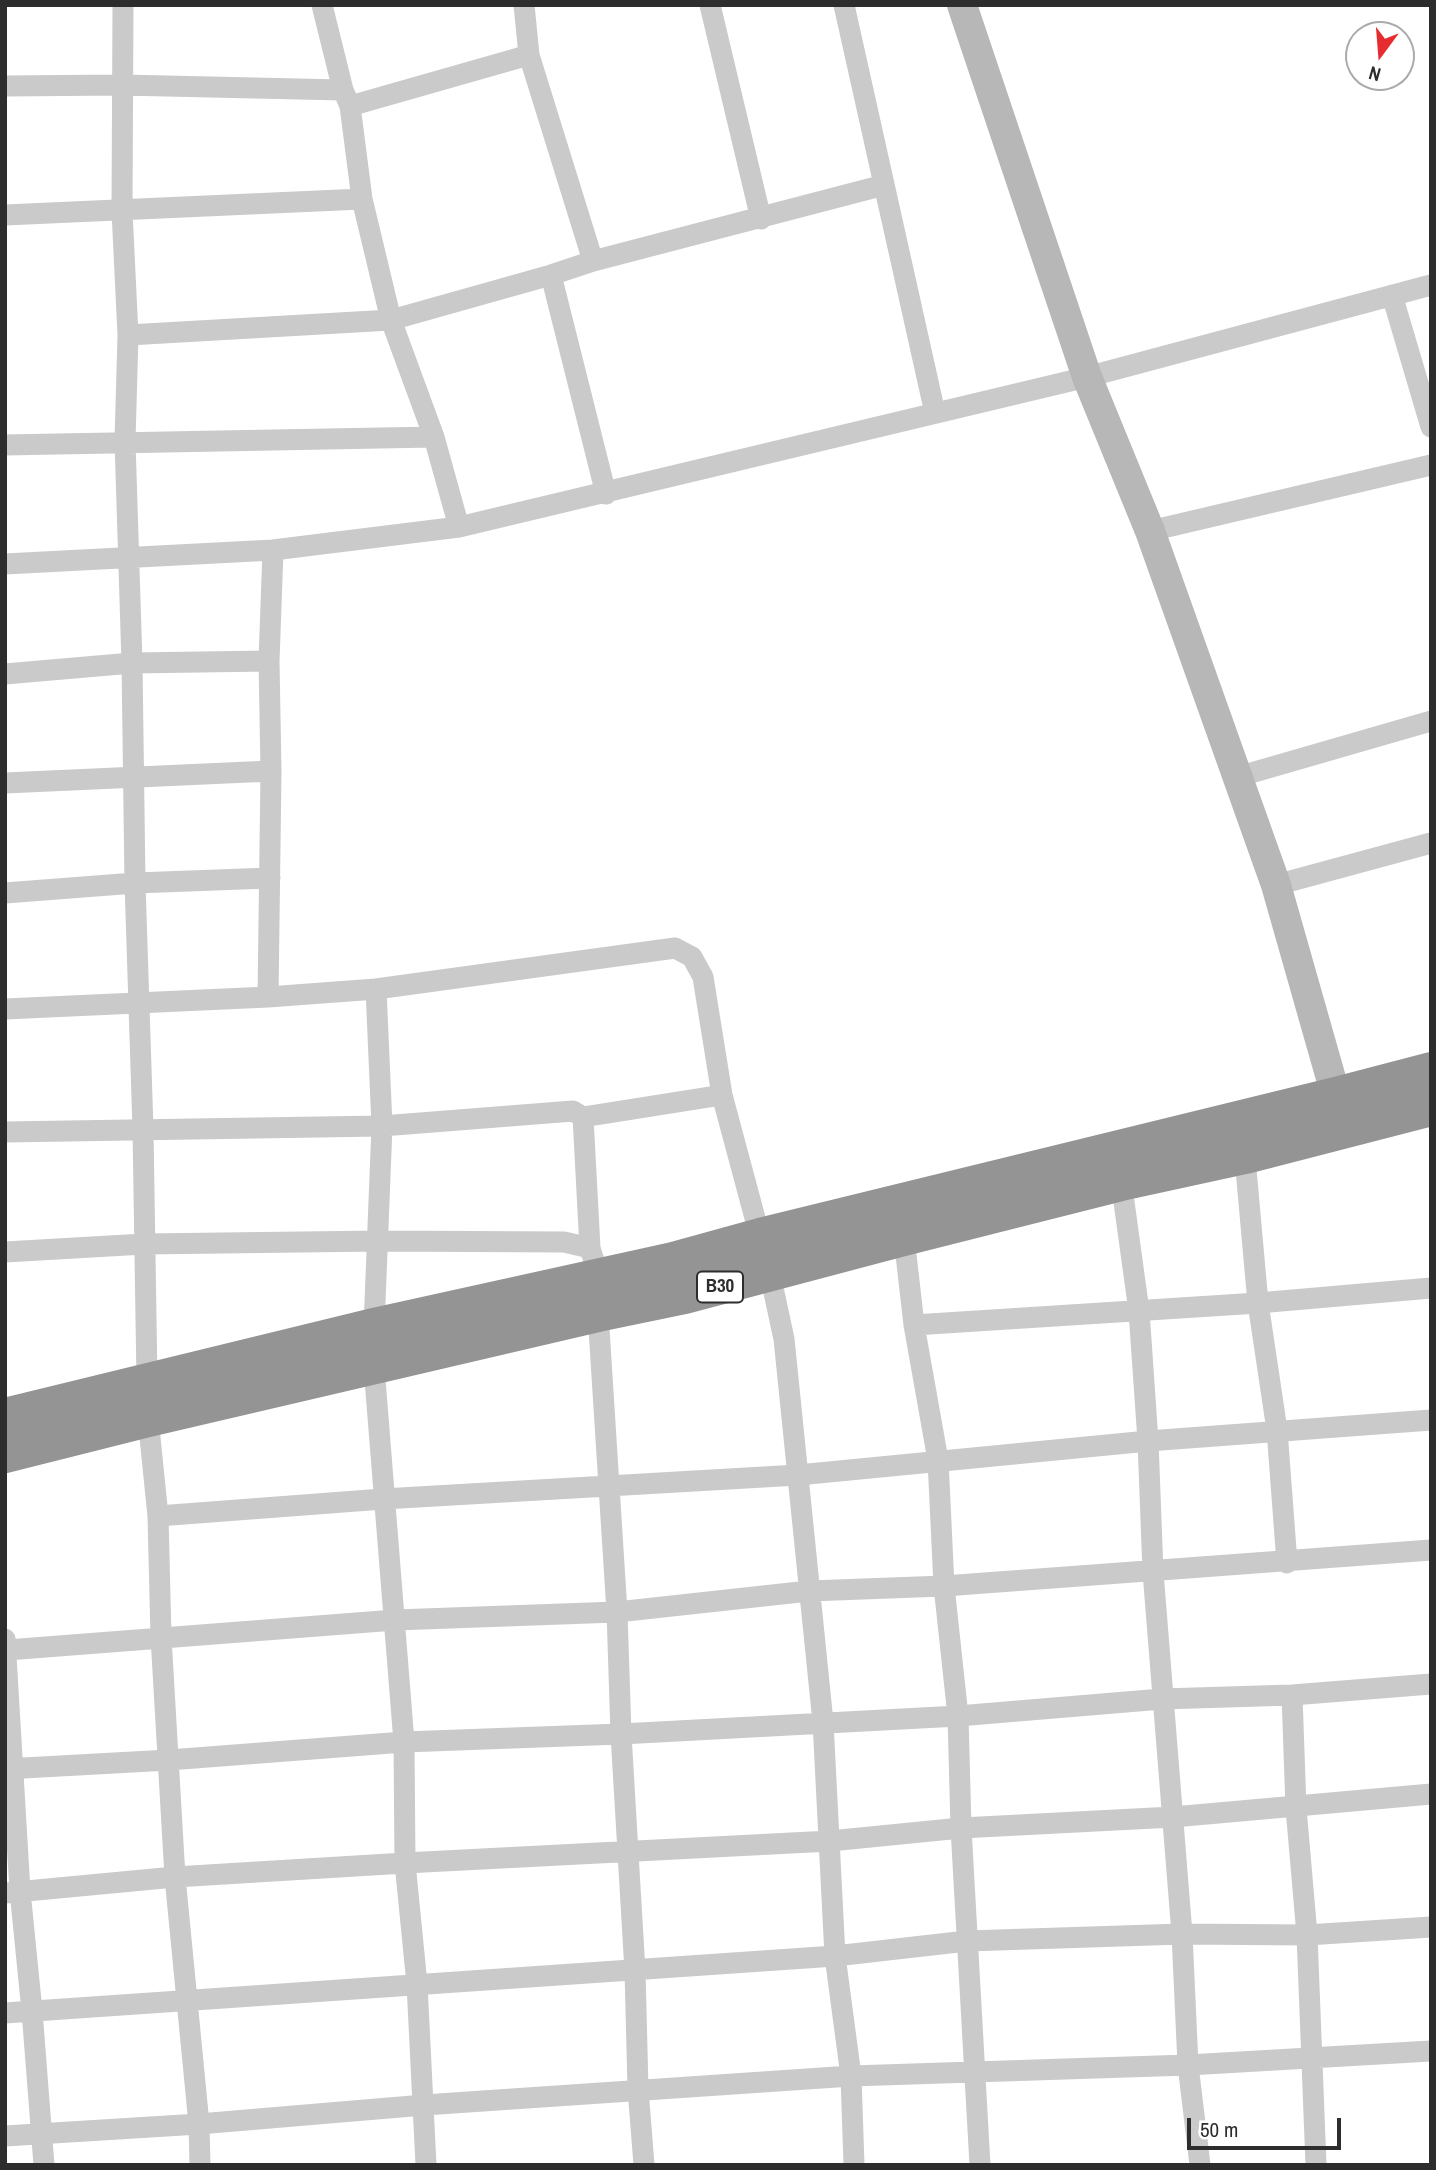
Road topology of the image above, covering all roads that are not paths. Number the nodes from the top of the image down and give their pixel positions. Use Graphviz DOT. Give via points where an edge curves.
graph roads {
  1 [pos="123,5"];
  2 [pos="322,5"];
  3 [pos="524,5"];
  4 [pos="710,5"];
  5 [pos="844,5"];
  6 [pos="962,5"];
  7 [pos="529,55"];
  8 [pos="122,85"];
  9 [pos="5,86"];
  10 [pos="347,98"];
  11 [pos="884,185"];
  12 [pos="362,199"];
  13 [pos="122,211"];
  14 [pos="5,215"];
  15 [pos="761,219"];
  16 [pos="593,261"];
  17 [pos="551,275"];
  18 [pos="1431,285"];
  19 [pos="1392,295"];
  20 [pos="391,320"];
  21 [pos="128,335"];
  22 [pos="1087,377"];
  23 [pos="935,413"];
  24 [pos="1431,427"];
  25 [pos="434,437"];
  26 [pos="125,441"];
  27 [pos="5,445"];
  28 [pos="1431,465"];
  29 [pos="606,494"];
  30 [pos="459,527"];
  31 [pos="1150,530"];
  32 [pos="273,550"];
  33 [pos="129,559"];
  34 [pos="5,564"];
  35 [pos="270,662"];
  36 [pos="132,663"];
  37 [pos="5,674"];
  38 [pos="1431,721"];
  39 [pos="271,771"];
  40 [pos="133,776"];
  41 [pos="1237,777"];
  42 [pos="5,783"];
  43 [pos="1431,843"];
  44 [pos="270,878"];
  45 [pos="135,883"];
  46 [pos="1276,884"];
  47 [pos="5,893"];
  48 [pos="376,989"];
  49 [pos="268,997"];
  50 [pos="139,1003"];
  51 [pos="5,1009"];
  52 [pos="1431,1071"];
  53 [pos="722,1095"];
  54 [pos="1431,1107"];
  55 [pos="1339,1114"];
  56 [pos="583,1117"];
  57 [pos="382,1126"];
  58 [pos="144,1129"];
  59 [pos="5,1132"];
  60 [pos="1243,1137"];
  61 [pos="1118,1166"];
  62 [pos="861,1230"];
  63 [pos="760,1237"];
  64 [pos="904,1237"];
  65 [pos="379,1241"];
  66 [pos="144,1244"];
  67 [pos="5,1252"];
  68 [pos="770,1274"];
  69 [pos="595,1279"];
  70 [pos="1431,1288"];
  71 [pos="1258,1303"];
  72 [pos="1139,1311"];
  73 [pos="914,1325"];
  74 [pos="374,1327"];
  75 [pos="374,1367"];
  76 [pos="147,1381"];
  77 [pos="5,1417"];
  78 [pos="148,1418"];
  79 [pos="1431,1420"];
  80 [pos="1277,1430"];
  81 [pos="1148,1441"];
  82 [pos="5,1454"];
  83 [pos="938,1460"];
  84 [pos="798,1475"];
  85 [pos="608,1487"];
  86 [pos="383,1499"];
  87 [pos="158,1516"];
  88 [pos="1431,1550"];
  89 [pos="1287,1563"];
  90 [pos="1153,1572"];
  91 [pos="944,1586"];
  92 [pos="809,1591"];
  93 [pos="617,1612"];
  94 [pos="395,1620"];
  95 [pos="161,1637"];
  96 [pos="6,1643"];
  97 [pos="1431,1684"];
  98 [pos="1292,1695"];
  99 [pos="1162,1699"];
  100 [pos="958,1716"];
  101 [pos="823,1722"];
  102 [pos="621,1734"];
  103 [pos="404,1742"];
  104 [pos="169,1760"];
  105 [pos="9,1769"];
  106 [pos="1431,1794"];
  107 [pos="1296,1808"];
  108 [pos="1173,1816"];
  109 [pos="961,1828"];
  110 [pos="830,1841"];
  111 [pos="628,1852"];
  112 [pos="405,1863"];
  113 [pos="175,1877"];
  114 [pos="13,1892"];
  115 [pos="1431,1927"];
  116 [pos="1182,1934"];
  117 [pos="1307,1935"];
  118 [pos="967,1941"];
  119 [pos="835,1956"];
  120 [pos="635,1971"];
  121 [pos="416,1984"];
  122 [pos="187,2001"];
  123 [pos="33,2011"];
  124 [pos="5,2013"];
  125 [pos="1431,2051"];
  126 [pos="1311,2059"];
  127 [pos="1188,2065"];
  128 [pos="975,2070"];
  129 [pos="850,2076"];
  130 [pos="638,2090"];
  131 [pos="424,2105"];
  132 [pos="199,2124"];
  133 [pos="41,2134"];
  134 [pos="5,2136"];
  135 [pos="44,2165"];
  136 [pos="201,2165"];
  137 [pos="426,2165"];
  138 [pos="644,2165"];
  139 [pos="854,2165"];
  140 [pos="980,2165"];
  141 [pos="1200,2165"];
  142 [pos="1316,2165"];
  1 -- 8 [label="street"];
  2 -- 10 [label="street"];
  3 -- 7 [label="street"];
  4 -- 15 [label="street"];
  5 -- 11 [label="street"];
  6 -- 22 [label="street"];
  7 -- 10 [label="street"];
  7 -- 16 [label="street"];
  8 -- 9 [label="street"];
  8 -- 10 [label="street"];
  8 -- 13 [label="street"];
  10 -- 12 [label="street"];
  11 -- 15 [label="street"];
  11 -- 23 [label="street"];
  12 -- 13 [label="street"];
  12 -- 20 [label="street"];
  13 -- 14 [label="street"];
  13 -- 21 [label="street"];
  15 -- 16 [label="street"];
  16 -- 17 [label="street"];
  17 -- 20 [label="street"];
  17 -- 29 [label="street"];
  18 -- 19 [label="street"];
  19 -- 22 [label="street"];
  19 -- 24 [label="street"];
  20 -- 21 [label="street"];
  20 -- 25 [label="street"];
  21 -- 26 [label="street"];
  22 -- 23 [label="street"];
  22 -- 31 [label="street"];
  23 -- 29 [label="street"];
  25 -- 26 [label="street"];
  25 -- 30 [label="street"];
  26 -- 27 [label="street"];
  26 -- 33 [label="street"];
  28 -- 31 [label="street"];
  29 -- 30 [label="street"];
  30 -- 32 [label="street"];
  31 -- 41 [label="street"];
  32 -- 33 [label="street"];
  32 -- 35 [label="street"];
  33 -- 34 [label="street"];
  33 -- 36 [label="street"];
  35 -- 36 [label="street"];
  35 -- 39 [label="street"];
  36 -- 37 [label="street"];
  36 -- 40 [label="street"];
  38 -- 41 [label="street"];
  39 -- 40 [label="street"];
  39 -- 44 [label="street"];
  40 -- 42 [label="street"];
  40 -- 45 [label="street"];
  41 -- 46 [label="street"];
  43 -- 46 [label="street"];
  44 -- 45 [label="street"];
  44 -- 49 [label="street"];
  45 -- 47 [label="street"];
  45 -- 50 [label="street"];
  46 -- 55 [label="street"];
  48 -- 49 [label="street"];
  48 -- 53 [label="street" via="676,948 692,957 703,977"];
  48 -- 57 [label="street"];
  49 -- 50 [label="street"];
  50 -- 51 [label="street"];
  50 -- 58 [label="street"];
  52 -- 55 [label="highway, B30"];
  53 -- 56 [label="street"];
  53 -- 63 [label="street"];
  54 -- 55 [label="highway, B30"];
  55 -- 60 [label="highway, B30"];
  56 -- 57 [label="street" via="573,1111"];
  56 -- 69 [label="street"];
  57 -- 58 [label="street"];
  57 -- 65 [label="street"];
  58 -- 59 [label="street"];
  58 -- 66 [label="street"];
  60 -- 61 [label="highway, B30"];
  60 -- 71 [label="street"];
  61 -- 62 [label="highway, B30"];
  61 -- 64 [label="highway, B30"];
  61 -- 72 [label="street"];
  62 -- 63 [label="highway, B30"];
  62 -- 64 [label="highway, B30"];
  62 -- 68 [label="highway, B30"];
  63 -- 68 [label="street"];
  63 -- 69 [label="highway, B30"];
  64 -- 73 [label="street"];
  65 -- 66 [label="street"];
  65 -- 69 [label="street" via="564,1242"];
  65 -- 74 [label="street"];
  66 -- 67 [label="street"];
  66 -- 76 [label="street"];
  68 -- 69 [label="highway, B30" via="685,1296"];
  68 -- 84 [label="street" via="784,1339"];
  69 -- 74 [label="highway, B30"];
  69 -- 75 [label="highway, B30"];
  69 -- 85 [label="street"];
  70 -- 71 [label="street"];
  71 -- 72 [label="street"];
  71 -- 80 [label="street"];
  72 -- 73 [label="street"];
  72 -- 81 [label="street"];
  73 -- 83 [label="street"];
  74 -- 76 [label="highway, B30"];
  75 -- 78 [label="highway, B30"];
  75 -- 86 [label="street"];
  76 -- 77 [label="highway, B30"];
  78 -- 82 [label="highway, B30"];
  78 -- 87 [label="street"];
  79 -- 80 [label="street"];
  80 -- 81 [label="street"];
  80 -- 89 [label="street"];
  81 -- 83 [label="street"];
  81 -- 90 [label="street"];
  83 -- 84 [label="street"];
  83 -- 91 [label="street"];
  84 -- 85 [label="street"];
  84 -- 92 [label="street"];
  85 -- 86 [label="street"];
  85 -- 93 [label="street"];
  86 -- 87 [label="street"];
  86 -- 94 [label="street"];
  87 -- 95 [label="street"];
  88 -- 89 [label="street"];
  89 -- 90 [label="street"];
  90 -- 91 [label="street"];
  90 -- 99 [label="street"];
  91 -- 92 [label="street"];
  91 -- 100 [label="street"];
  92 -- 93 [label="street"];
  92 -- 101 [label="street"];
  93 -- 94 [label="street"];
  93 -- 102 [label="street"];
  94 -- 95 [label="street"];
  94 -- 103 [label="street"];
  95 -- 96 [label="street"];
  95 -- 104 [label="street"];
  96 -- 105 [label="street"];
  97 -- 98 [label="street"];
  98 -- 99 [label="street"];
  98 -- 107 [label="street"];
  99 -- 100 [label="street"];
  99 -- 108 [label="street"];
  100 -- 101 [label="street"];
  100 -- 109 [label="street"];
  101 -- 102 [label="street"];
  101 -- 110 [label="street"];
  102 -- 103 [label="street"];
  102 -- 111 [label="street"];
  103 -- 104 [label="street"];
  103 -- 112 [label="street"];
  104 -- 105 [label="street"];
  104 -- 113 [label="street"];
  105 -- 114 [label="street"];
  106 -- 107 [label="street"];
  107 -- 108 [label="street"];
  107 -- 117 [label="street"];
  108 -- 109 [label="street"];
  108 -- 116 [label="street"];
  109 -- 110 [label="street"];
  109 -- 118 [label="street"];
  110 -- 111 [label="street"];
  110 -- 119 [label="street"];
  111 -- 112 [label="street"];
  111 -- 120 [label="street"];
  112 -- 113 [label="street"];
  112 -- 121 [label="street"];
  113 -- 114 [label="street"];
  113 -- 122 [label="street"];
  114 -- 123 [label="street"];
  115 -- 117 [label="street"];
  116 -- 117 [label="street"];
  116 -- 118 [label="street"];
  116 -- 127 [label="street"];
  117 -- 126 [label="street"];
  118 -- 119 [label="street"];
  118 -- 128 [label="street"];
  119 -- 120 [label="street"];
  119 -- 129 [label="street"];
  120 -- 121 [label="street"];
  120 -- 130 [label="street"];
  121 -- 122 [label="street"];
  121 -- 131 [label="street"];
  122 -- 123 [label="street"];
  122 -- 132 [label="street"];
  123 -- 124 [label="street"];
  123 -- 133 [label="street"];
  125 -- 126 [label="street"];
  126 -- 127 [label="street"];
  126 -- 142 [label="street"];
  127 -- 128 [label="street"];
  127 -- 141 [label="street"];
  128 -- 129 [label="street"];
  128 -- 140 [label="street"];
  129 -- 130 [label="street"];
  129 -- 139 [label="street"];
  130 -- 131 [label="street"];
  130 -- 138 [label="street"];
  131 -- 132 [label="street"];
  131 -- 137 [label="street"];
  132 -- 133 [label="street"];
  132 -- 136 [label="street"];
  133 -- 134 [label="street"];
  133 -- 135 [label="street"];
}
